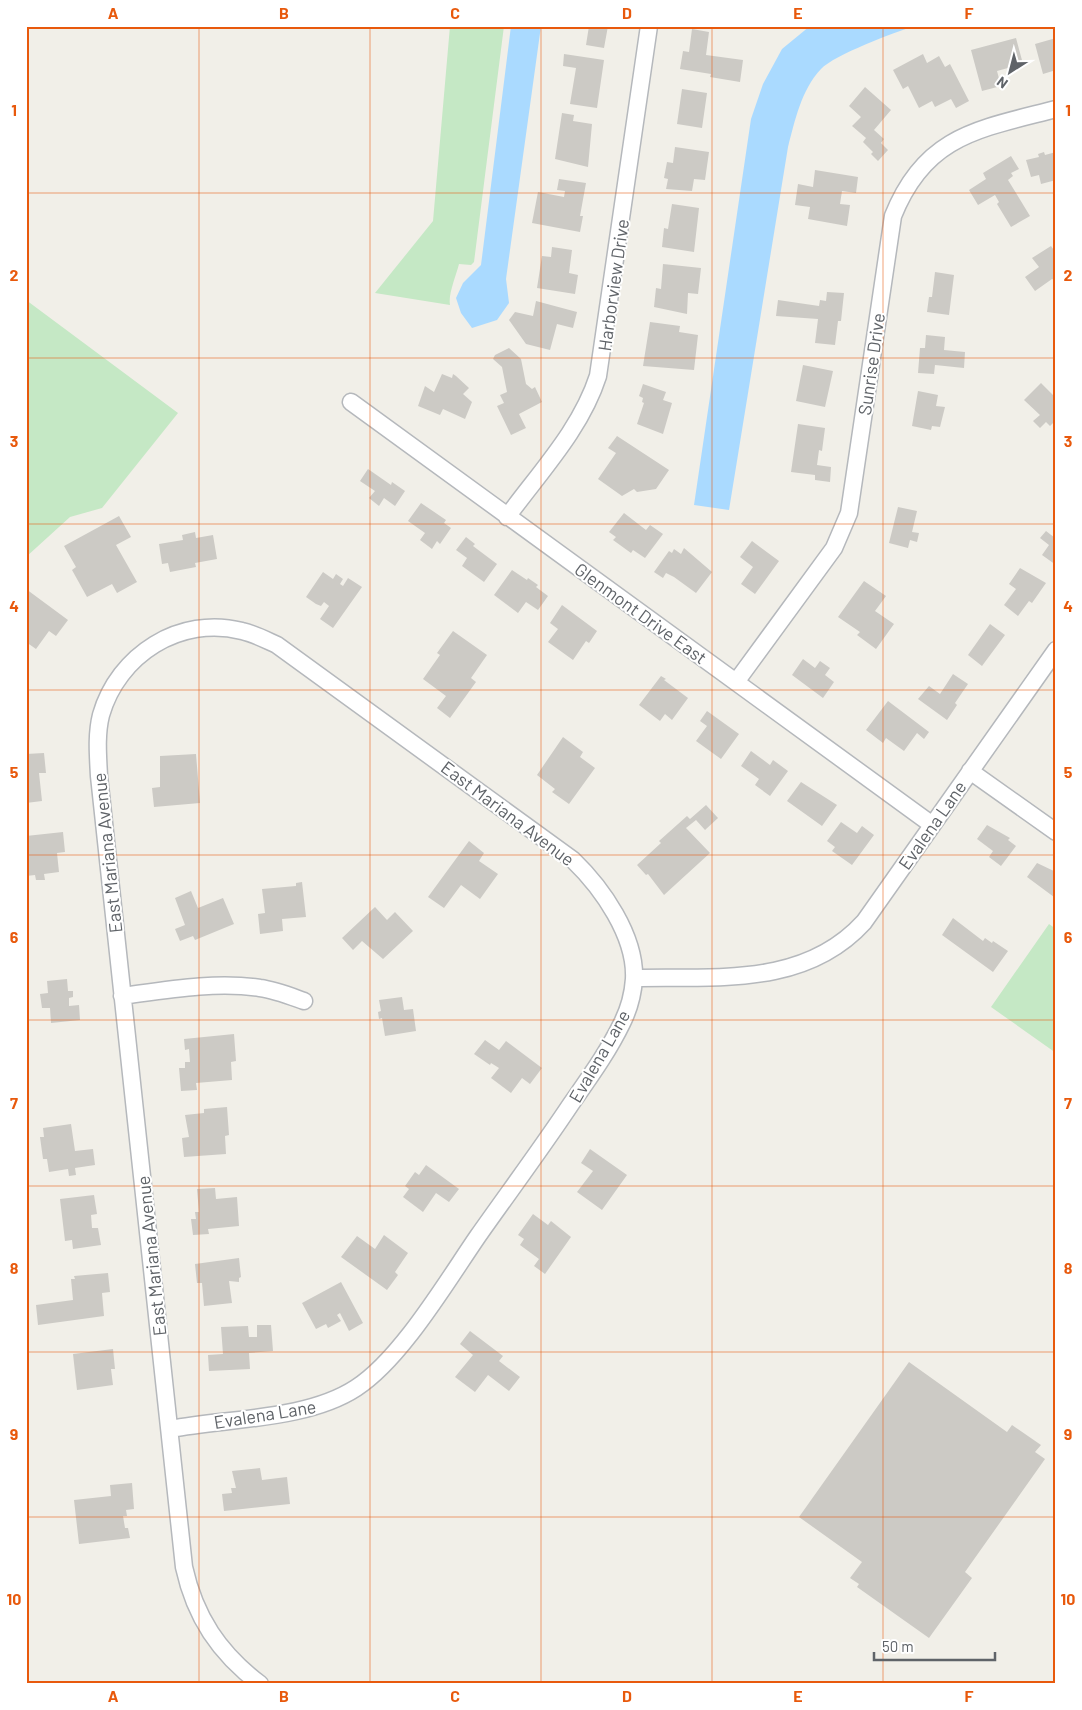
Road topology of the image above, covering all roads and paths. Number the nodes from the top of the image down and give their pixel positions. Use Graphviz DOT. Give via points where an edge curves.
graph roads {
  1 [pos="649,26"];
  2 [pos="1056,109"];
  3 [pos="351,402"];
  4 [pos="507,517"];
  5 [pos="1056,650"];
  6 [pos="736,682"];
  7 [pos="970,771"];
  8 [pos="931,824"];
  9 [pos="1056,832"];
  10 [pos="634,978"];
  11 [pos="122,996"];
  12 [pos="304,1001"];
  13 [pos="171,1429"];
  14 [pos="260,1684"];
  1 -- 4 [label="street, Harborview Drive" via="598,376 593,393 576,424"];
  2 -- 6 [label="street, Sunrise Drive" via="980,130 947,146 915,173 902,193 893,216 849,513 829,556"];
  3 -- 4 [label="street, Glenmont Drive East"];
  4 -- 6 [label="street, Glenmont Drive East"];
  5 -- 7 [label="street, Evalena Lane"];
  6 -- 8 [label="street, Glenmont Drive East"];
  7 -- 8 [label="street, Evalena Lane"];
  7 -- 9 [label="street"];
  8 -- 10 [label="street, Evalena Lane" via="864,922 838,946 820,957 779,972 758,975"];
  10 -- 11 [label="street, East Mariana Avenue" via="629,950 610,906 587,874 572,860 277,645 242,631 205,628 170,636 137,656 114,683 101,716 98,736 100,794"];
  10 -- 13 [label="street, Evalena Lane" via="630,1005 601,1061 411,1330 374,1374 342,1396 308,1409"];
  11 -- 12 [label="street" via="162,990 244,986"];
  11 -- 13 [label="street, East Mariana Avenue"];
  13 -- 14 [label="street, East Mariana Avenue" via="184,1567 194,1604 223,1651"];
}
